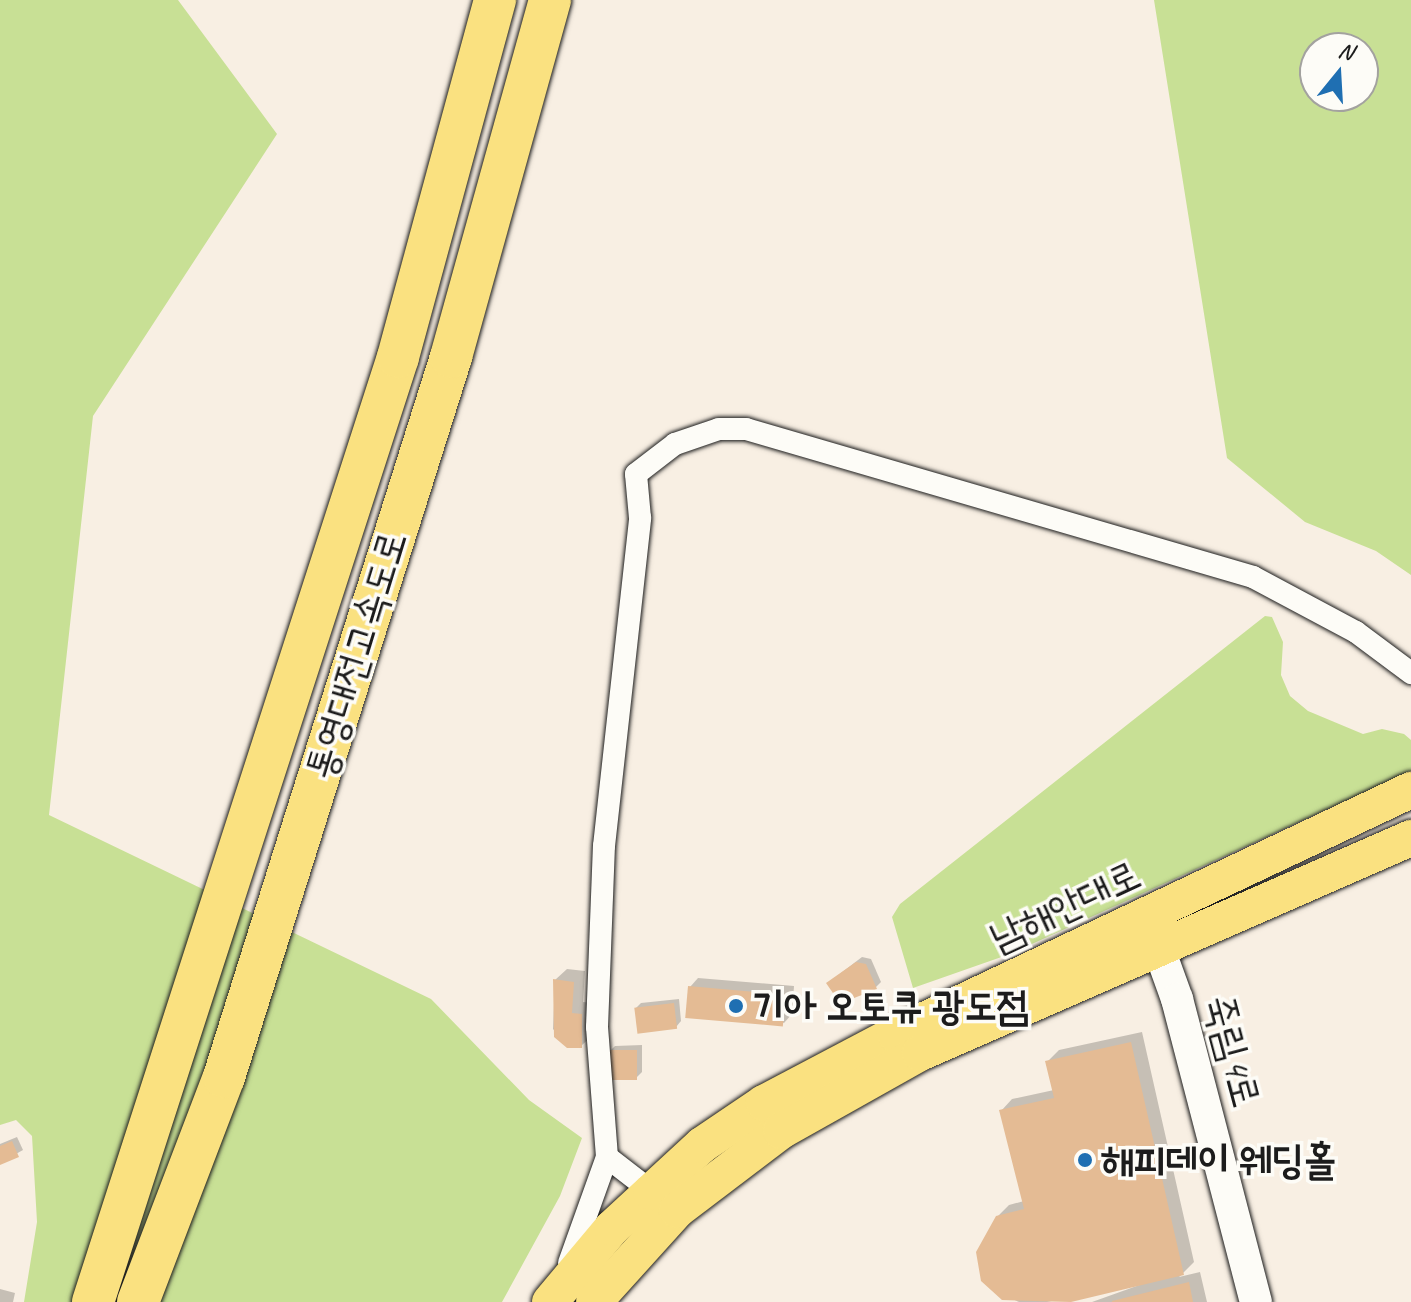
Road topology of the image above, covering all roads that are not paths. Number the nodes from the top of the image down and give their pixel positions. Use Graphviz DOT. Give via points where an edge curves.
graph roads {
  1 [pos="495,0"];
  2 [pos="550,0"];
  3 [pos="1411,673"];
  4 [pos="1411,790"];
  5 [pos="1411,838"];
  6 [pos="1153,933"];
  7 [pos="607,1157"];
  8 [pos="664,1201"];
  9 [pos="553,1297"];
  10 [pos="93,1302"];
  11 [pos="138,1302"];
  12 [pos="594,1302"];
  13 [pos="1256,1302"];
  1 -- 10 [label="highway, 통영대전고속도로" via="413,306"];
  2 -- 11 [label="highway, 통영대전고속도로" via="460,322 224,1077"];
  3 -- 7 [label="street" via="1356,632 1253,577 746,429 719,429 675,444 636,474 640,518 604,846 597,1027"];
  4 -- 6 [label="main road, 남해안대로"];
  5 -- 6 [label="main road, 남해안대로"];
  6 -- 8 [label="main road, 남해안대로" via="895,1034 764,1103 702,1145"];
  6 -- 13 [label="street, 죽림4로"];
  7 -- 8 [label="street"];
  7 -- 9 [label="street" via="589,1219"];
  8 -- 9 [label="main road, 남해안대로"];
  8 -- 12 [label="main road, 남해안대로"];
}
